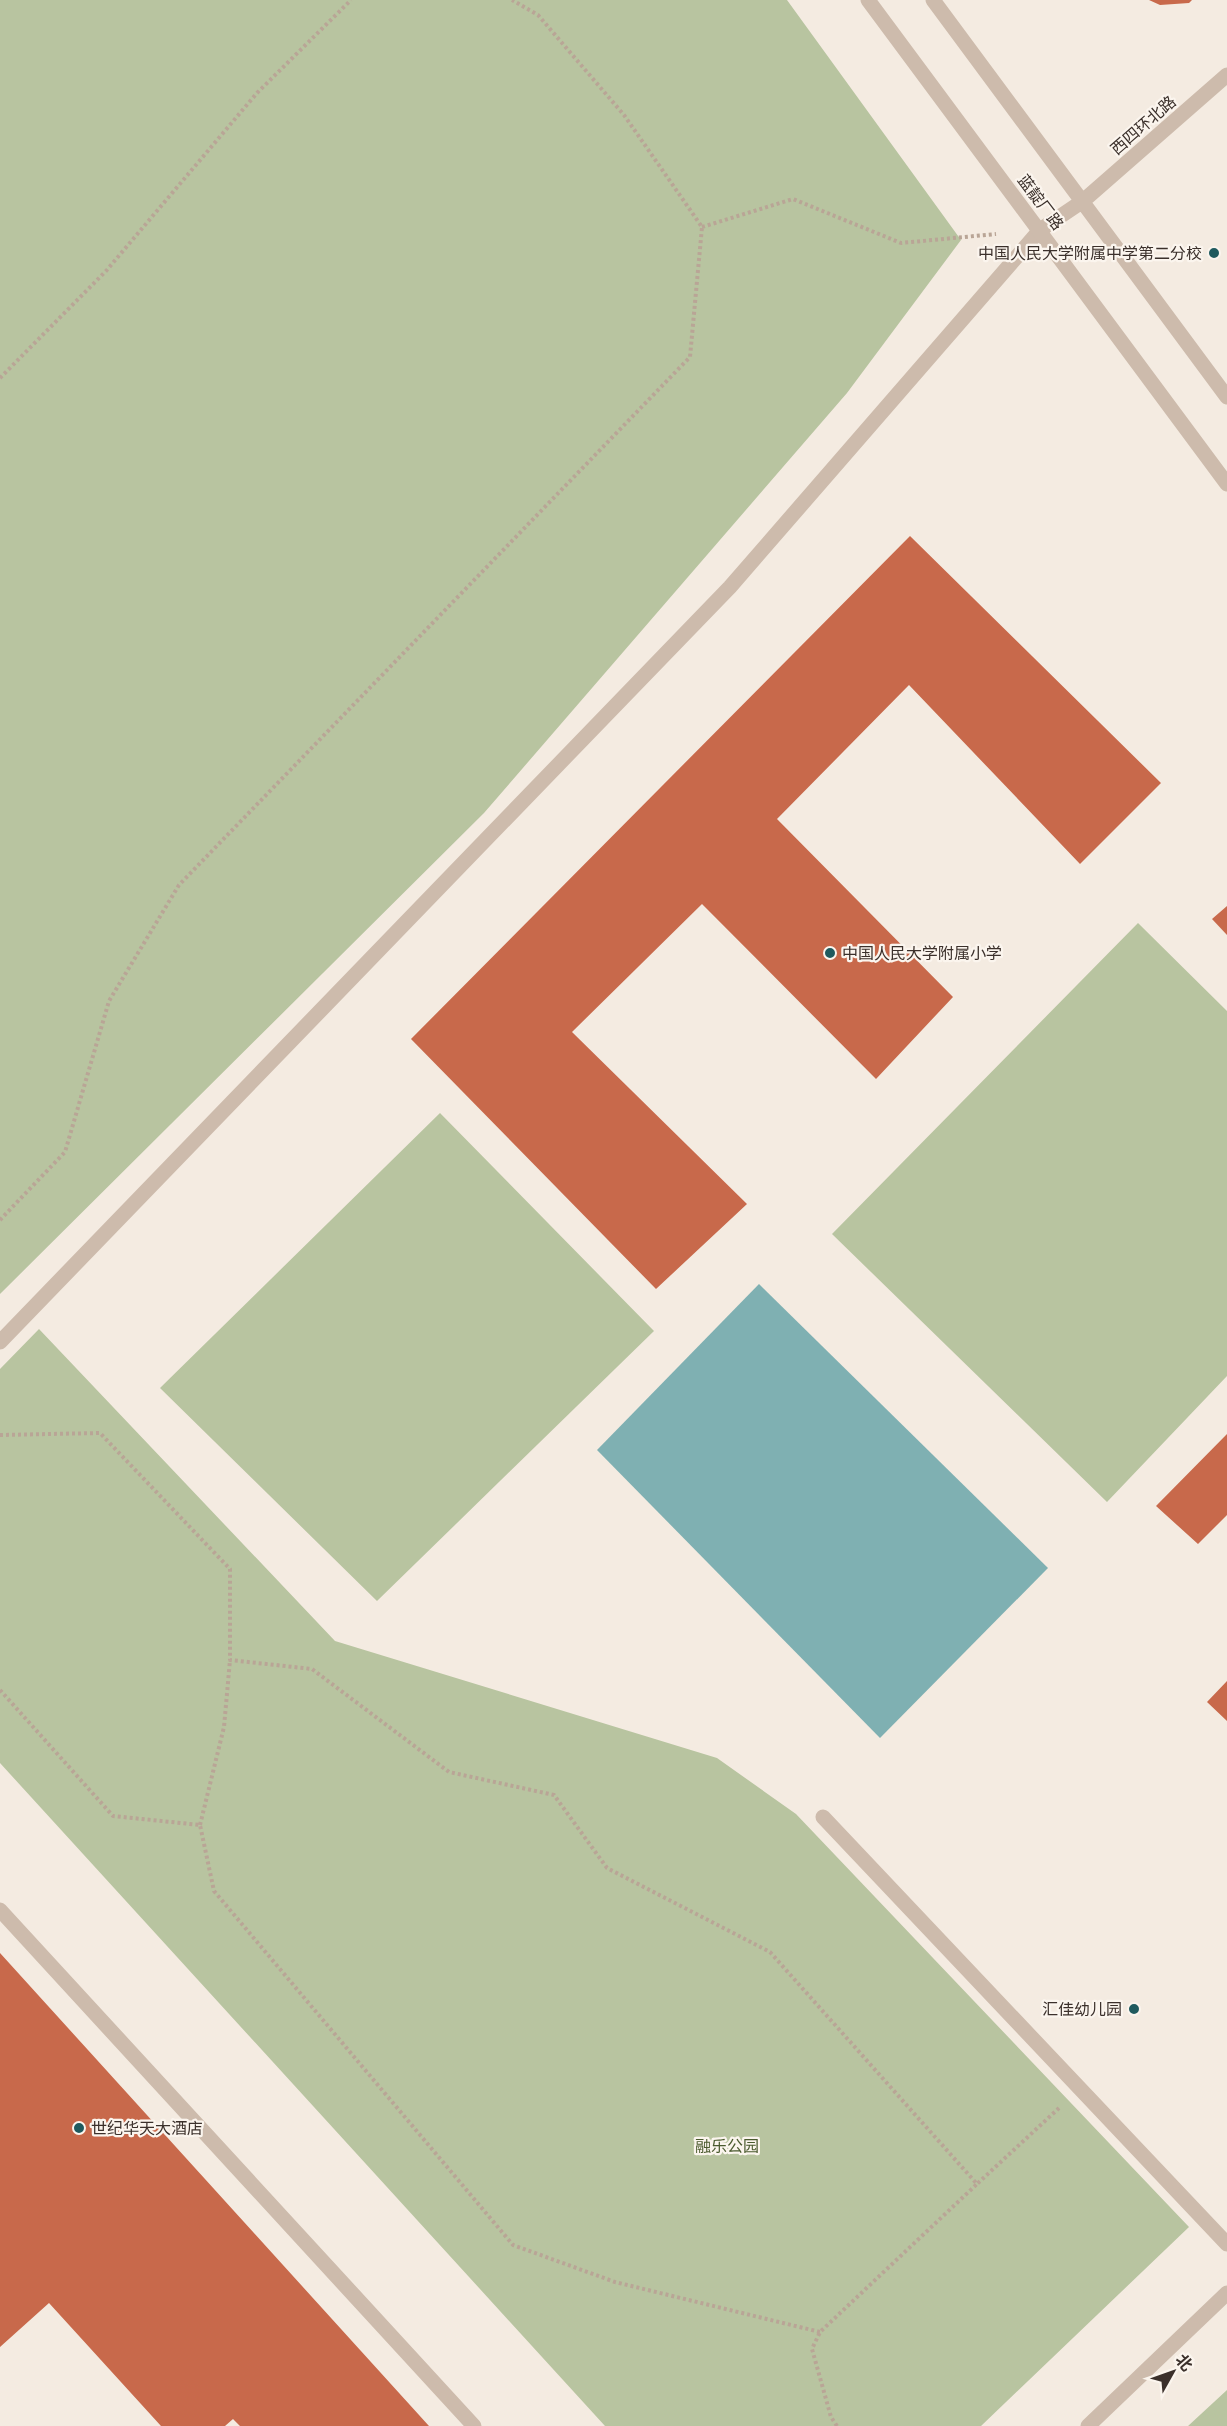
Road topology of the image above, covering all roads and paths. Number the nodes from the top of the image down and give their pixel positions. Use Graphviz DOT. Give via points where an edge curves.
graph roads {
  1 [pos="351,0"];
  2 [pos="512,0"];
  3 [pos="868,0"];
  4 [pos="933,0"];
  5 [pos="1227,75"];
  6 [pos="1083,201"];
  7 [pos="702,226"];
  8 [pos="1040,230"];
  9 [pos="0,378"];
  10 [pos="1227,397"];
  11 [pos="1227,484"];
  12 [pos="0,1220"];
  13 [pos="0,1342"];
  14 [pos="0,1435"];
  15 [pos="230,1660"];
  16 [pos="0,1690"];
  17 [pos="823,1817"];
  18 [pos="200,1825"];
  19 [pos="0,1910"];
  20 [pos="1062,2105"];
  21 [pos="976,2184"];
  22 [pos="1227,2244"];
  23 [pos="1227,2293"];
  24 [pos="820,2332"];
  25 [pos="474,2426"];
  26 [pos="837,2426"];
  27 [pos="1088,2426"];
  1 -- 9 [label="path" via="257,93 106,271"];
  2 -- 7 [label="path" via="538,15 624,115"];
  3 -- 8 [label="street, 蓝靛厂路"];
  4 -- 6 [label="street, 蓝靛厂路"];
  5 -- 6 [label="street, 西四环北路"];
  6 -- 8 [label="street, 西四环北路"];
  6 -- 10 [label="street, 蓝靛厂路"];
  7 -- 8 [label="path" via="793,199 901,243"];
  7 -- 12 [label="path" via="690,357 178,885 110,1001 65,1152"];
  8 -- 11 [label="street, 蓝靛厂路"];
  8 -- 13 [label="street, 西四环北路" via="730,587"];
  14 -- 15 [label="path" via="100,1434 230,1569"];
  15 -- 18 [label="path" via="224,1727"];
  15 -- 21 [label="path" via="312,1669 449,1772 554,1794 607,1868 770,1952"];
  16 -- 18 [label="path" via="113,1816"];
  17 -- 22 [label="street"];
  18 -- 24 [label="path" via="214,1891 513,2245 615,2282"];
  19 -- 25 [label="street"];
  20 -- 21 [label="path"];
  21 -- 24 [label="path"];
  23 -- 27 [label="street"];
  24 -- 26 [label="path" via="812,2349"];
}
